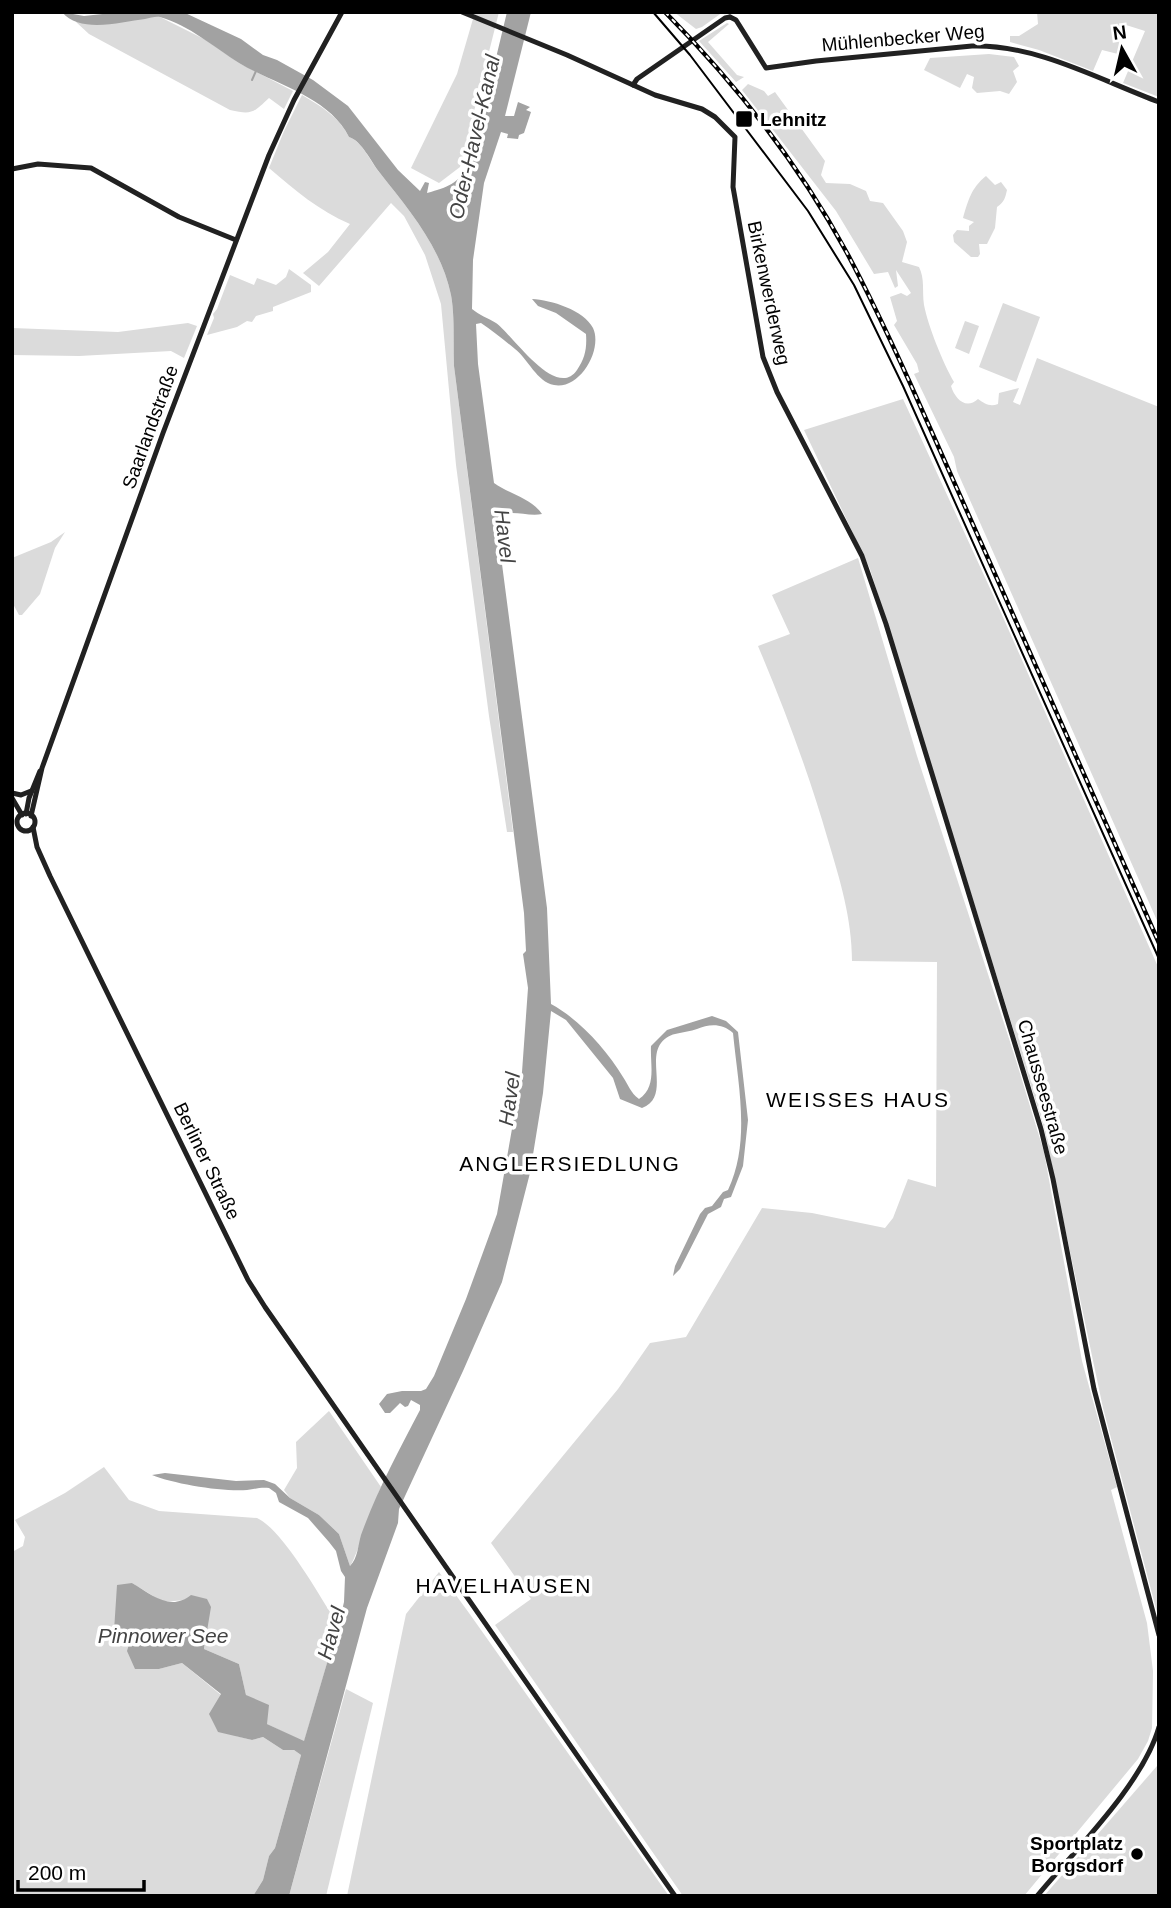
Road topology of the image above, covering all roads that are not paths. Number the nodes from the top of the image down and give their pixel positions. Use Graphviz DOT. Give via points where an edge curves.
graph roads {
  1 [pos="342,12"];
  2 [pos="462,12"];
  3 [pos="730,15"];
  4 [pos="633,85"];
  5 [pos="1159,102"];
  6 [pos="12,169"];
  7 [pos="236,240"];
  8 [pos="862,556"];
  9 [pos="42,768"];
  10 [pos="31,791"];
  11 [pos="12,795"];
  12 [pos="26,815"];
  13 [pos="30,829"];
  14 [pos="1159,1636"];
  15 [pos="1159,1727"];
  16 [pos="1039,1895"];
  17 [pos="675,1896"];
  1 -- 7 [label="street, Saarlandstraße" via="273,145"];
  2 -- 4 [label="street"];
  3 -- 4 [label="street"];
  3 -- 5 [label="street, Mühlenbecker Weg" via="765,68 997,47 1031,53"];
  4 -- 8 [label="street, Birkenwerderweg" via="707,112 735,136 734,196 762,357"];
  6 -- 7 [label="street" via="38,164 91,168 179,217"];
  7 -- 9 [label="street, Saarlandstraße"];
  8 -- 14 [label="street, Chausseestraße" via="1041,1129 1094,1389"];
  9 -- 10 [label="street, Saarlandstraße"];
  9 -- 12 [label="street, Saarlandstraße"];
  10 -- 11 [label="street"];
  10 -- 12 [label="street, Saarlandstraße"];
  11 -- 12 [label="street"];
  12 -- 13 [label="street" via="34,822"];
  12 -- 13 [label="street" via="17,821 17,830"];
  13 -- 17 [label="street, Berliner Straße" via="250,1283"];
  15 -- 16 [label="street" via="1133,1779"];
}
